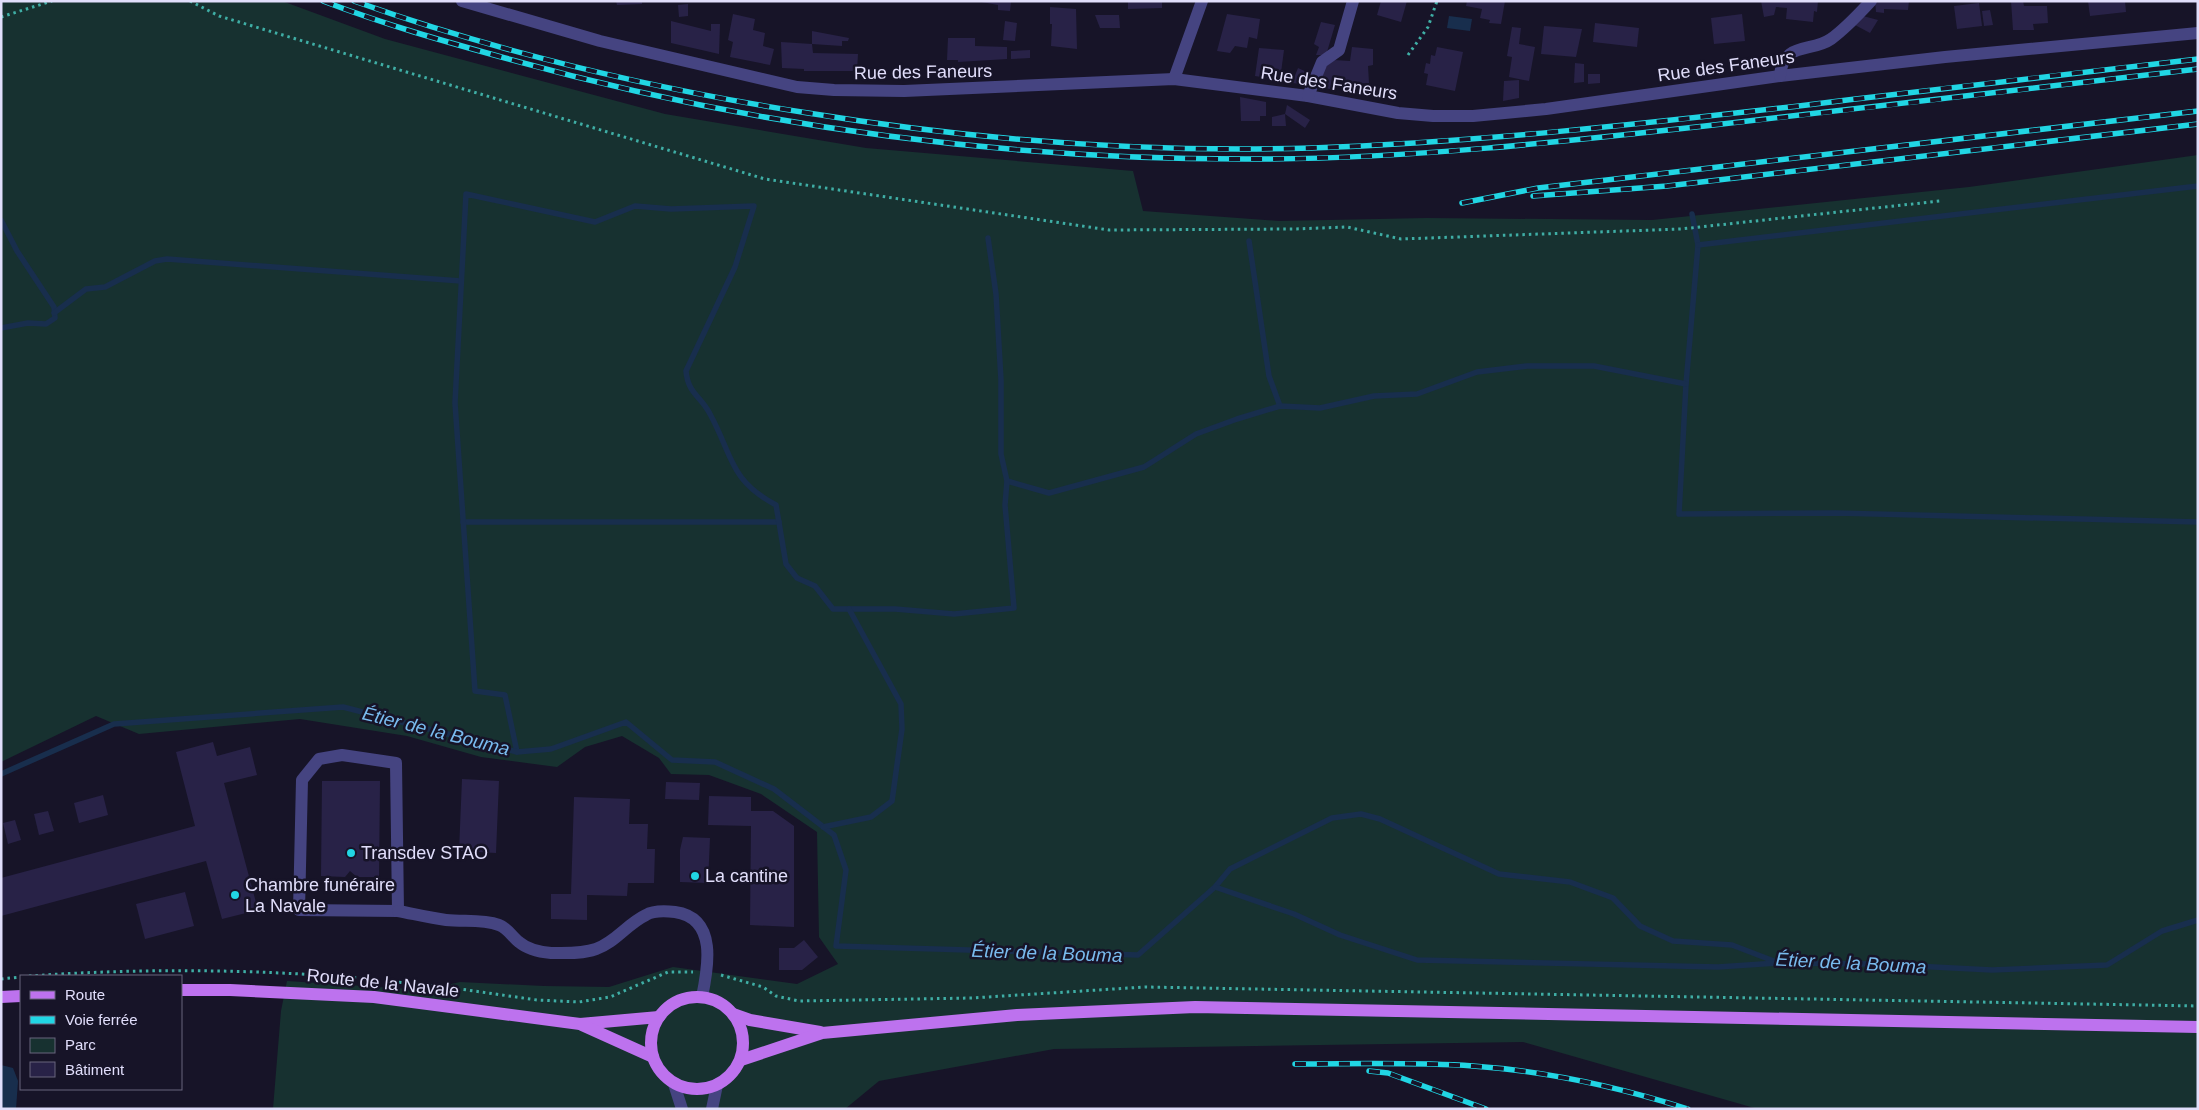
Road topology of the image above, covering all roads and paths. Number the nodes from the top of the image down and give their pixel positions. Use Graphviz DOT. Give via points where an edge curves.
graph roads {
  1 [pos="52,1"];
  2 [pos="190,1"];
  3 [pos="462,1"];
  4 [pos="1202,1"];
  5 [pos="1353,1"];
  6 [pos="1437,1"];
  7 [pos="1871,1"];
  8 [pos="1,17"];
  9 [pos="2198,33"];
  10 [pos="1408,55"];
  11 [pos="1780,76"];
  12 [pos="1174,80"];
  13 [pos="1308,96"];
  14 [pos="1940,201"];
  15 [pos="398,911"];
  16 [pos="707,973"];
  17 [pos="47,975"];
  18 [pos="20,977"];
  19 [pos="1,979"];
  20 [pos="371,980"];
  21 [pos="380,980"];
  22 [pos="182,990"];
  23 [pos="20,996"];
  24 [pos="1,997"];
  25 [pos="702,997"];
  26 [pos="2198,1006"];
  27 [pos="733,1014"];
  28 [pos="659,1017"];
  29 [pos="580,1024"];
  30 [pos="2198,1027"];
  31 [pos="822,1033"];
  32 [pos="653,1057"];
  33 [pos="741,1060"];
  34 [pos="674,1084"];
  35 [pos="717,1085"];
  36 [pos="682,1109"];
  37 [pos="712,1109"];
  1 -- 8 [label="path"];
  2 -- 14 [label="path" via="219,16 765,179 1109,230 1348,227 1401,239 1681,229"];
  3 -- 12 [label="street, Rue des Faneurs" via="600,41 797,86 904,91"];
  4 -- 12 [label="street"];
  5 -- 13 [label="street" via="1339,50 1322,62"];
  6 -- 10 [label="path" via="1428,27"];
  7 -- 11 [label="street" via="1831,40 1791,53 1781,65"];
  9 -- 11 [label="street, Rue des Faneurs"];
  11 -- 13 [label="street, Rue des Faneurs" via="1474,116 1398,113"];
  12 -- 13 [label="street, Rue des Faneurs"];
  15 -- 15 [label="street" via="299,910 302,780 319,759 342,755 396,763"];
  15 -- 16 [label="street" via="501,925 531,950 548,953 595,950 612,942 647,914 681,913 696,920 704,931 708,951"];
  16 -- 21 [label="path" via="668,972 610,997 579,1002 538,1000"];
  16 -- 25 [label="street"];
  16 -- 26 [label="path" via="727,976 763,987 776,996 799,1001 972,998 1145,987"];
  17 -- 20 [label="path" via="234,970"];
  18 -- 19 [label="path"];
  22 -- 29 [label="main road, Route de la Navale" via="374,997"];
  23 -- 24 [label="main road"];
  25 -- 27 [label="main road" via="719,1002"];
  25 -- 28 [label="main road" via="678,1002"];
  27 -- 31 [label="main road"];
  27 -- 33 [label="main road" via="743,1036"];
  28 -- 29 [label="main road, Route de la Navale"];
  28 -- 32 [label="main road" via="652,1033"];
  29 -- 32 [label="main road, Route de la Navale"];
  30 -- 31 [label="main road" via="1194,1007 1016,1015"];
  31 -- 33 [label="main road"];
  32 -- 34 [label="main road" via="661,1073"];
  33 -- 35 [label="main road" via="731,1075"];
  34 -- 35 [label="main road" via="698,1090"];
  34 -- 36 [label="street"];
  35 -- 37 [label="street"];
}
